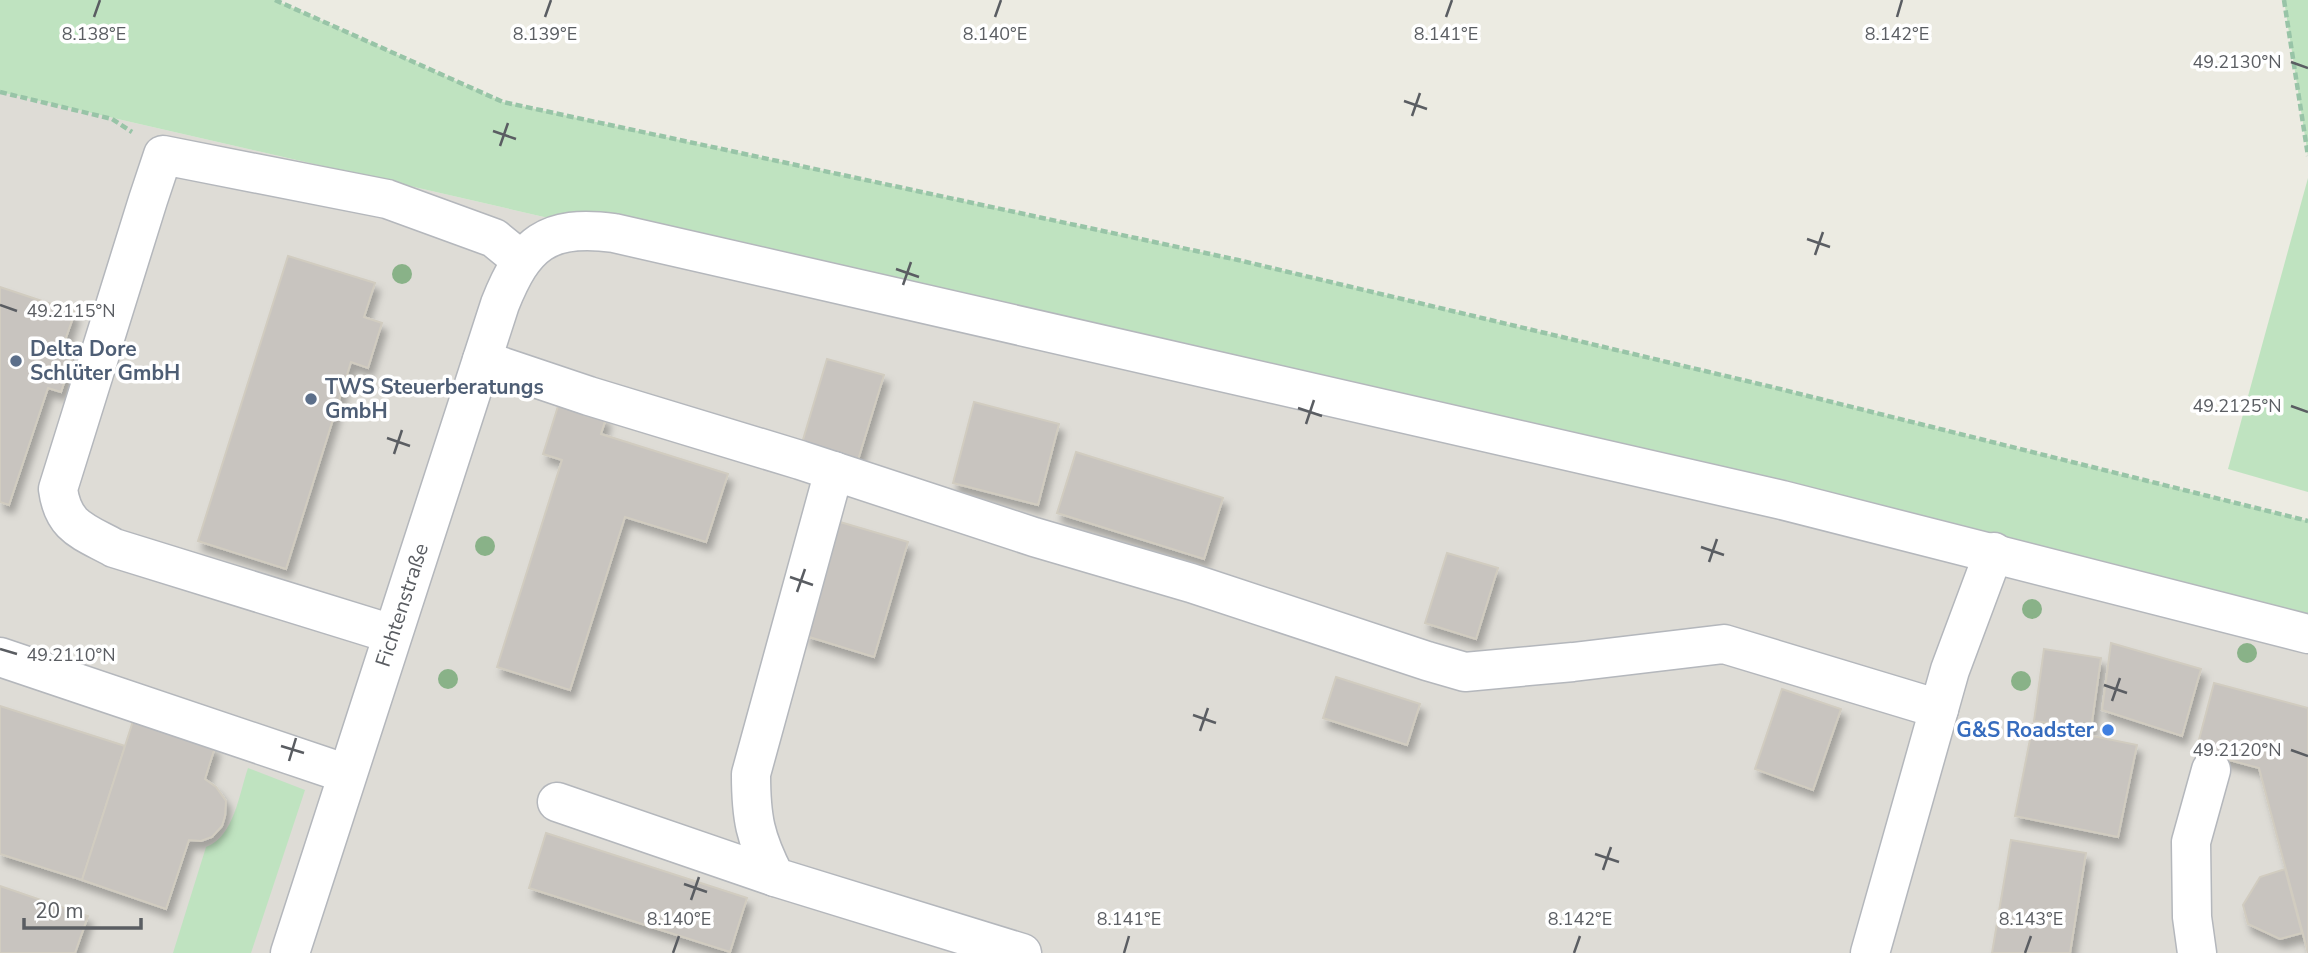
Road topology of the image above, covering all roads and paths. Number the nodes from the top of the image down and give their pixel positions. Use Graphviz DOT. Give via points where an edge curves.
graph roads {
  1 [pos="275,0"];
  2 [pos="2284,0"];
  3 [pos="0,92"];
  4 [pos="163,155"];
  5 [pos="2308,156"];
  6 [pos="521,260"];
  7 [pos="482,360"];
  8 [pos="834,471"];
  9 [pos="2308,521"];
  10 [pos="1994,552"];
  11 [pos="392,634"];
  12 [pos="2308,634"];
  13 [pos="0,657"];
  14 [pos="1939,709"];
  15 [pos="2211,770"];
  16 [pos="347,774"];
  17 [pos="557,802"];
  18 [pos="775,877"];
  19 [pos="290,953"];
  20 [pos="1022,953"];
  21 [pos="1870,953"];
  22 [pos="2197,953"];
  1 -- 9 [label="path" via="503,102 1238,260"];
  2 -- 5 [label="path"];
  3 -- 4 [label="path" via="112,119"];
  4 -- 6 [label="street" via="387,199 494,238"];
  4 -- 11 [label="street" via="58,489 60,508 75,527 114,548"];
  6 -- 7 [label="street, Fichtenstraße" via="509,281"];
  6 -- 10 [label="street, Fichtenstraße" via="546,239 598,231"];
  7 -- 8 [label="street"];
  7 -- 11 [label="street, Fichtenstraße"];
  8 -- 14 [label="street" via="1465,672 1724,644"];
  8 -- 18 [label="street" via="751,774 751,811 759,846"];
  10 -- 12 [label="street, Fichtenstraße"];
  10 -- 14 [label="street"];
  11 -- 16 [label="street, Fichtenstraße"];
  13 -- 16 [label="street"];
  14 -- 21 [label="street"];
  15 -- 22 [label="street" via="2190,842"];
  16 -- 19 [label="street, Fichtenstraße"];
  17 -- 18 [label="street"];
  18 -- 20 [label="street"];
}
